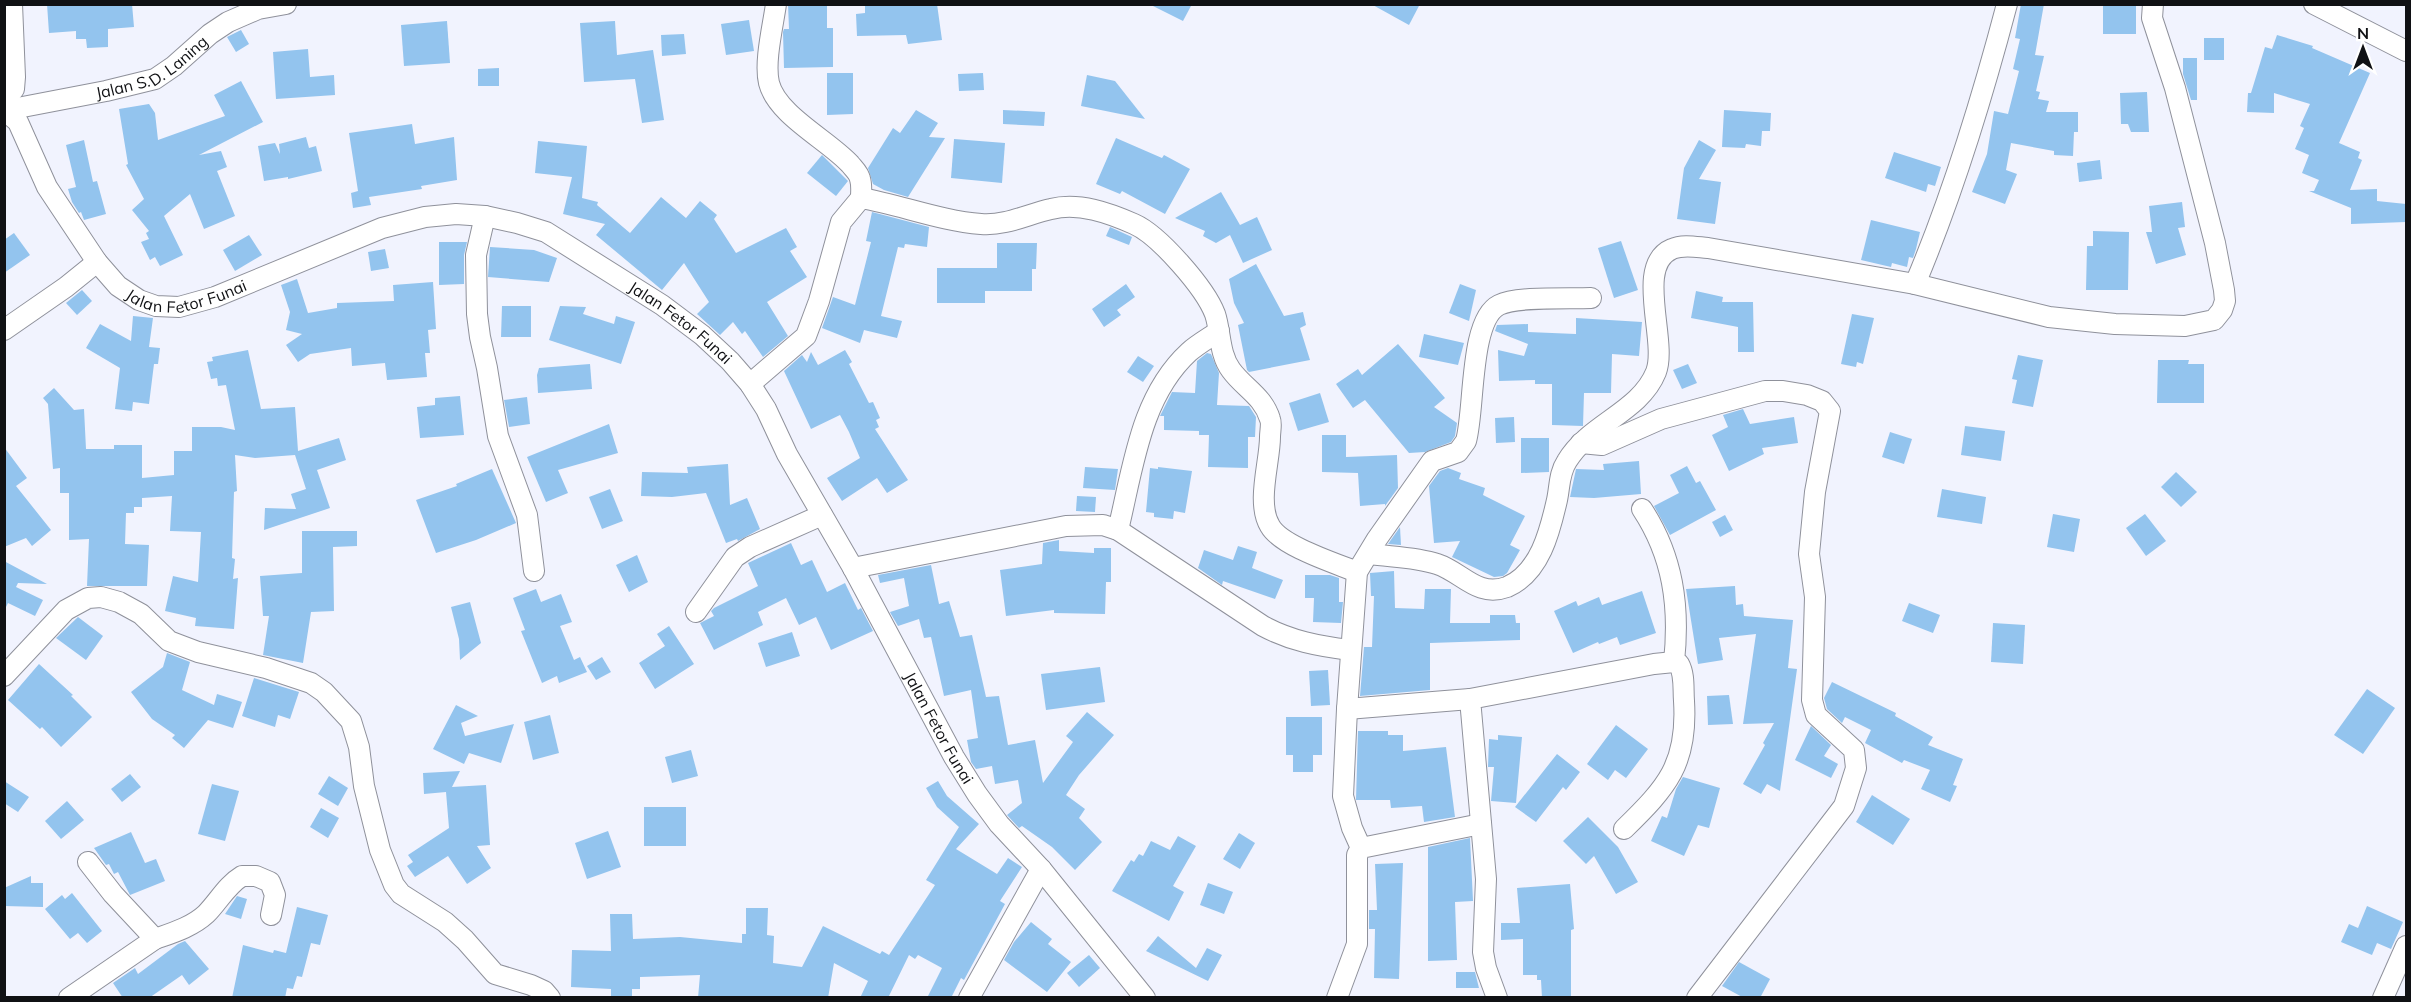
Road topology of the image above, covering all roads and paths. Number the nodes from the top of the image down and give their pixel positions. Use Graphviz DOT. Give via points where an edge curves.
graph roads {
  1 [pos="12,4"];
  2 [pos="286,4"];
  3 [pos="776,4"];
  4 [pos="2007,4"];
  5 [pos="2153,4"];
  6 [pos="2314,4"];
  7 [pos="2406,51"];
  8 [pos="5,107"];
  9 [pos="861,198"];
  10 [pos="485,216"];
  11 [pos="97,262"];
  12 [pos="1915,284"];
  13 [pos="1591,298"];
  14 [pos="4,330"];
  15 [pos="1219,331"];
  16 [pos="750,384"];
  17 [pos="1581,443"];
  18 [pos="1642,509"];
  19 [pos="822,515"];
  20 [pos="1118,530"];
  21 [pos="1370,554"];
  22 [pos="853,568"];
  23 [pos="534,571"];
  24 [pos="1357,573"];
  25 [pos="696,612"];
  26 [pos="1350,650"];
  27 [pos="1674,662"];
  28 [pos="4,676"];
  29 [pos="1470,699"];
  30 [pos="1347,709"];
  31 [pos="1481,824"];
  32 [pos="1624,829"];
  33 [pos="1361,848"];
  34 [pos="88,862"];
  35 [pos="1041,869"];
  36 [pos="271,915"];
  37 [pos="154,939"];
  38 [pos="2406,946"];
  39 [pos="69,998"];
  40 [pos="550,998"];
  41 [pos="969,998"];
  42 [pos="1145,998"];
  43 [pos="1337,998"];
  44 [pos="1497,998"];
  45 [pos="1697,998"];
  46 [pos="2383,998"];
  1 -- 8 [label="street" via="15,77"];
  2 -- 8 [label="street, Jalan S.D. Laning" via="258,9 228,22 155,79"];
  3 -- 9 [label="street" via="769,64 773,93 857,172"];
  4 -- 12 [label="street" via="1985,84"];
  5 -- 12 [label="street" via="2152,18 2175,88 2215,243 2225,301 2219,316 2207,323 2185,326 2115,324 2049,317"];
  6 -- 7 [label="street"];
  8 -- 11 [label="street, Jalan Fetor Funai" via="18,122 48,187"];
  9 -- 15 [label="street" via="981,224 1003,224 1053,208 1076,206 1103,212 1151,233 1203,291"];
  9 -- 16 [label="street" via="841,222 806,336"];
  10 -- 11 [label="street, Jalan Fetor Funai" via="425,217 382,228 215,297 179,307 139,300 118,286"];
  10 -- 16 [label="street, Jalan Fetor Funai" via="546,232 594,261 702,335"];
  10 -- 23 [label="street" via="476,255 480,337 498,436 527,515"];
  11 -- 14 [label="street"];
  12 -- 17 [label="street" via="1708,248 1672,249 1660,257 1655,267 1657,370 1639,398"];
  13 -- 21 [label="street" via="1515,301 1499,304 1488,312 1480,337 1466,441 1458,452 1432,461"];
  15 -- 20 [label="street" via="1188,352 1156,397 1144,423"];
  15 -- 24 [label="street" via="1230,369 1256,393 1271,420 1264,488 1269,526 1290,543"];
  16 -- 19 [label="street, Jalan Fetor Funai"];
  17 -- 21 [label="street" via="1566,462 1560,478 1538,558 1522,578 1506,587 1484,590 1439,564"];
  17 -- 45 [label="street" via="1602,445 1661,419 1765,391 1807,395 1822,401 1830,411 1815,492 1809,554 1815,597 1812,700 1816,715 1854,750 1856,768 1844,806"];
  18 -- 27 [label="street" via="1659,539 1672,582 1678,624"];
  19 -- 22 [label="street, Jalan Fetor Funai"];
  19 -- 25 [label="street" via="735,557"];
  20 -- 22 [label="street" via="1103,525 1066,526"];
  20 -- 26 [label="street" via="1263,626 1285,637"];
  21 -- 24 [label="street"];
  22 -- 35 [label="street, Jalan Fetor Funai" via="977,794"];
  24 -- 26 [label="street"];
  26 -- 30 [label="street"];
  27 -- 29 [label="street"];
  27 -- 32 [label="street" via="1681,668 1685,713 1680,756 1667,782"];
  28 -- 40 [label="street" via="66,610 88,598 101,597 141,614 169,641 311,683 351,721 380,850 394,885 401,894 445,922 495,974 531,985"];
  29 -- 30 [label="street"];
  29 -- 31 [label="street"];
  30 -- 33 [label="street" via="1343,796"];
  31 -- 33 [label="street"];
  31 -- 44 [label="street" via="1486,879 1483,952"];
  33 -- 43 [label="street" via="1357,855 1357,944"];
  34 -- 37 [label="street"];
  35 -- 41 [label="street"];
  35 -- 42 [label="street, Jalan Fetor Funai"];
  36 -- 37 [label="street" via="275,895 270,882 242,876 201,917"];
  37 -- 39 [label="street"];
  38 -- 46 [label="street"];
}
